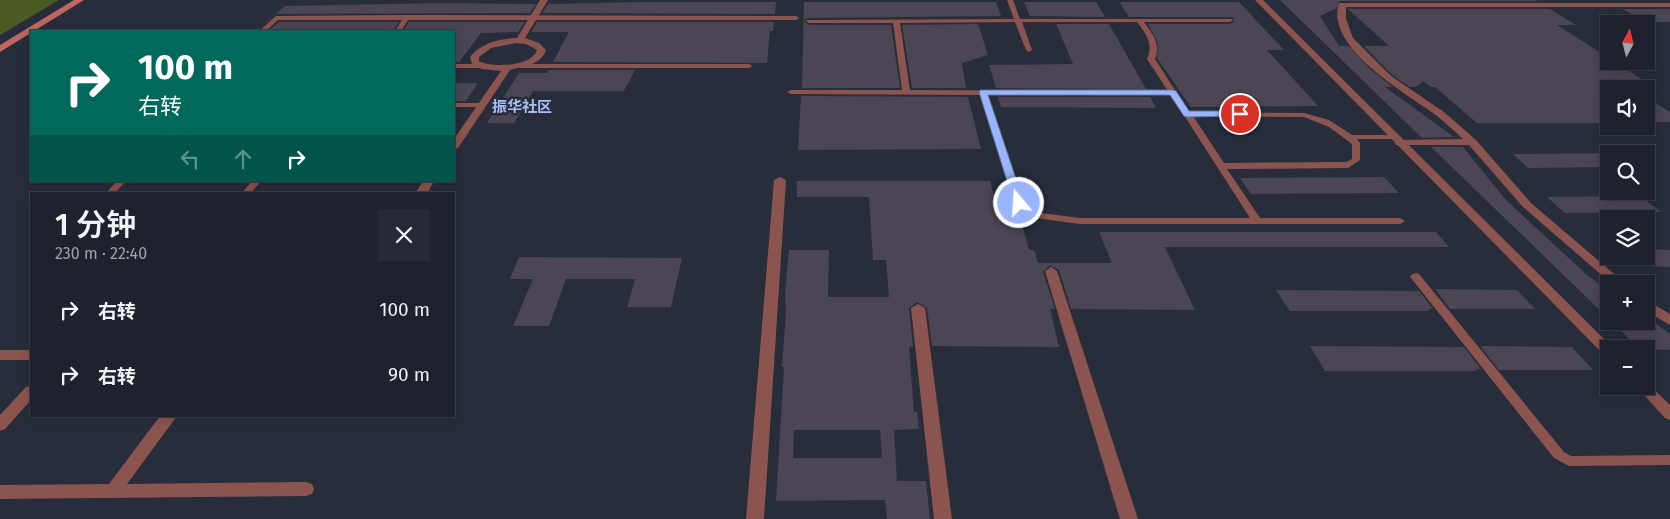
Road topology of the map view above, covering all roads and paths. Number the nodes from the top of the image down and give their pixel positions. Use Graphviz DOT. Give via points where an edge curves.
graph roads {
  1 [pos="80,0"];
  2 [pos="544,0"];
  3 [pos="1010,0"];
  4 [pos="1258,0"];
  5 [pos="1577,2"];
  6 [pos="1670,5"];
  7 [pos="407,17"];
  8 [pos="533,17"];
  9 [pos="796,18"];
  10 [pos="809,20"];
  11 [pos="896,20"];
  12 [pos="1018,20"];
  13 [pos="1139,20"];
  14 [pos="1230,20"];
  15 [pos="31,30"];
  16 [pos="263,30"];
  17 [pos="399,30"];
  18 [pos="30,31"];
  19 [pos="518,41"];
  20 [pos="0,49"];
  21 [pos="1029,50"];
  22 [pos="455,66"];
  23 [pos="482,66"];
  24 [pos="521,66"];
  25 [pos="749,66"];
  26 [pos="508,68"];
  27 [pos="791,92"];
  28 [pos="906,92"];
  29 [pos="983,92"];
  30 [pos="1172,92"];
  31 [pos="455,105"];
  32 [pos="481,105"];
  33 [pos="1187,114"];
  34 [pos="1351,137"];
  35 [pos="1398,140"];
  36 [pos="1472,142"];
  37 [pos="455,144"];
  38 [pos="1221,166"];
  39 [pos="780,180"];
  40 [pos="121,182"];
  41 [pos="255,182"];
  42 [pos="111,192"];
  43 [pos="247,192"];
  44 [pos="1257,221"];
  45 [pos="1400,221"];
  46 [pos="1051,271"];
  47 [pos="1609,275"];
  48 [pos="1415,276"];
  49 [pos="918,308"];
  50 [pos="1655,310"];
  51 [pos="1670,321"];
  52 [pos="1600,343"];
  53 [pos="0,355"];
  54 [pos="30,355"];
  55 [pos="30,392"];
  56 [pos="1651,395"];
  57 [pos="1670,414"];
  58 [pos="168,417"];
  59 [pos="0,425"];
  60 [pos="1670,460"];
  61 [pos="306,489"];
  62 [pos="113,491"];
  63 [pos="0,492"];
  64 [pos="755,519"];
  65 [pos="943,519"];
  66 [pos="1129,519"];
  1 -- 15 [label="main road"];
  2 -- 8 [label="street"];
  3 -- 12 [label="lane"];
  4 -- 35 [label="street"];
  5 -- 6 [label="street"];
  5 -- 36 [label="street" via="1342,5 1342,19 1349,39 1388,78 1441,114"];
  7 -- 8 [label="lane"];
  7 -- 16 [label="lane" via="276,18"];
  7 -- 17 [label="lane"];
  8 -- 9 [label="lane"];
  8 -- 19 [label="street"];
  10 -- 11 [label="lane"];
  11 -- 12 [label="lane"];
  11 -- 28 [label="lane"];
  12 -- 13 [label="lane"];
  12 -- 21 [label="lane"];
  13 -- 14 [label="lane"];
  13 -- 30 [label="lane" via="1155,41 1151,59"];
  18 -- 20 [label="main road"];
  19 -- 23 [label="street" via="496,43 478,52 475,62"];
  19 -- 24 [label="street" via="532,42 542,50 540,56"];
  22 -- 23 [label="lane"];
  23 -- 26 [label="street"];
  24 -- 25 [label="lane"];
  24 -- 26 [label="street"];
  26 -- 32 [label="street"];
  27 -- 28 [label="lane"];
  28 -- 29 [label="lane"];
  29 -- 30 [label="lane"];
  29 -- 44 [label="lane" via="1019,203 1038,216 1080,221"];
  30 -- 33 [label="lane"];
  31 -- 32 [label="lane"];
  32 -- 37 [label="street"];
  33 -- 34 [label="lane" via="1304,115 1329,123"];
  33 -- 38 [label="lane"];
  34 -- 35 [label="lane"];
  34 -- 38 [label="lane" via="1356,143 1357,153 1356,160 1348,165"];
  35 -- 36 [label="street"];
  35 -- 52 [label="street"];
  36 -- 47 [label="street" via="1527,205"];
  38 -- 44 [label="lane"];
  39 -- 64 [label="street"];
  40 -- 42 [label="lane"];
  41 -- 43 [label="lane"];
  44 -- 45 [label="lane"];
  46 -- 66 [label="street"];
  48 -- 60 [label="lane" via="1559,455 1570,461"];
  49 -- 65 [label="street"];
  50 -- 51 [label="street"];
  53 -- 54 [label="street"];
  55 -- 59 [label="street"];
  56 -- 57 [label="street"];
  58 -- 62 [label="street"];
  61 -- 62 [label="street"];
  62 -- 63 [label="street"];
}
